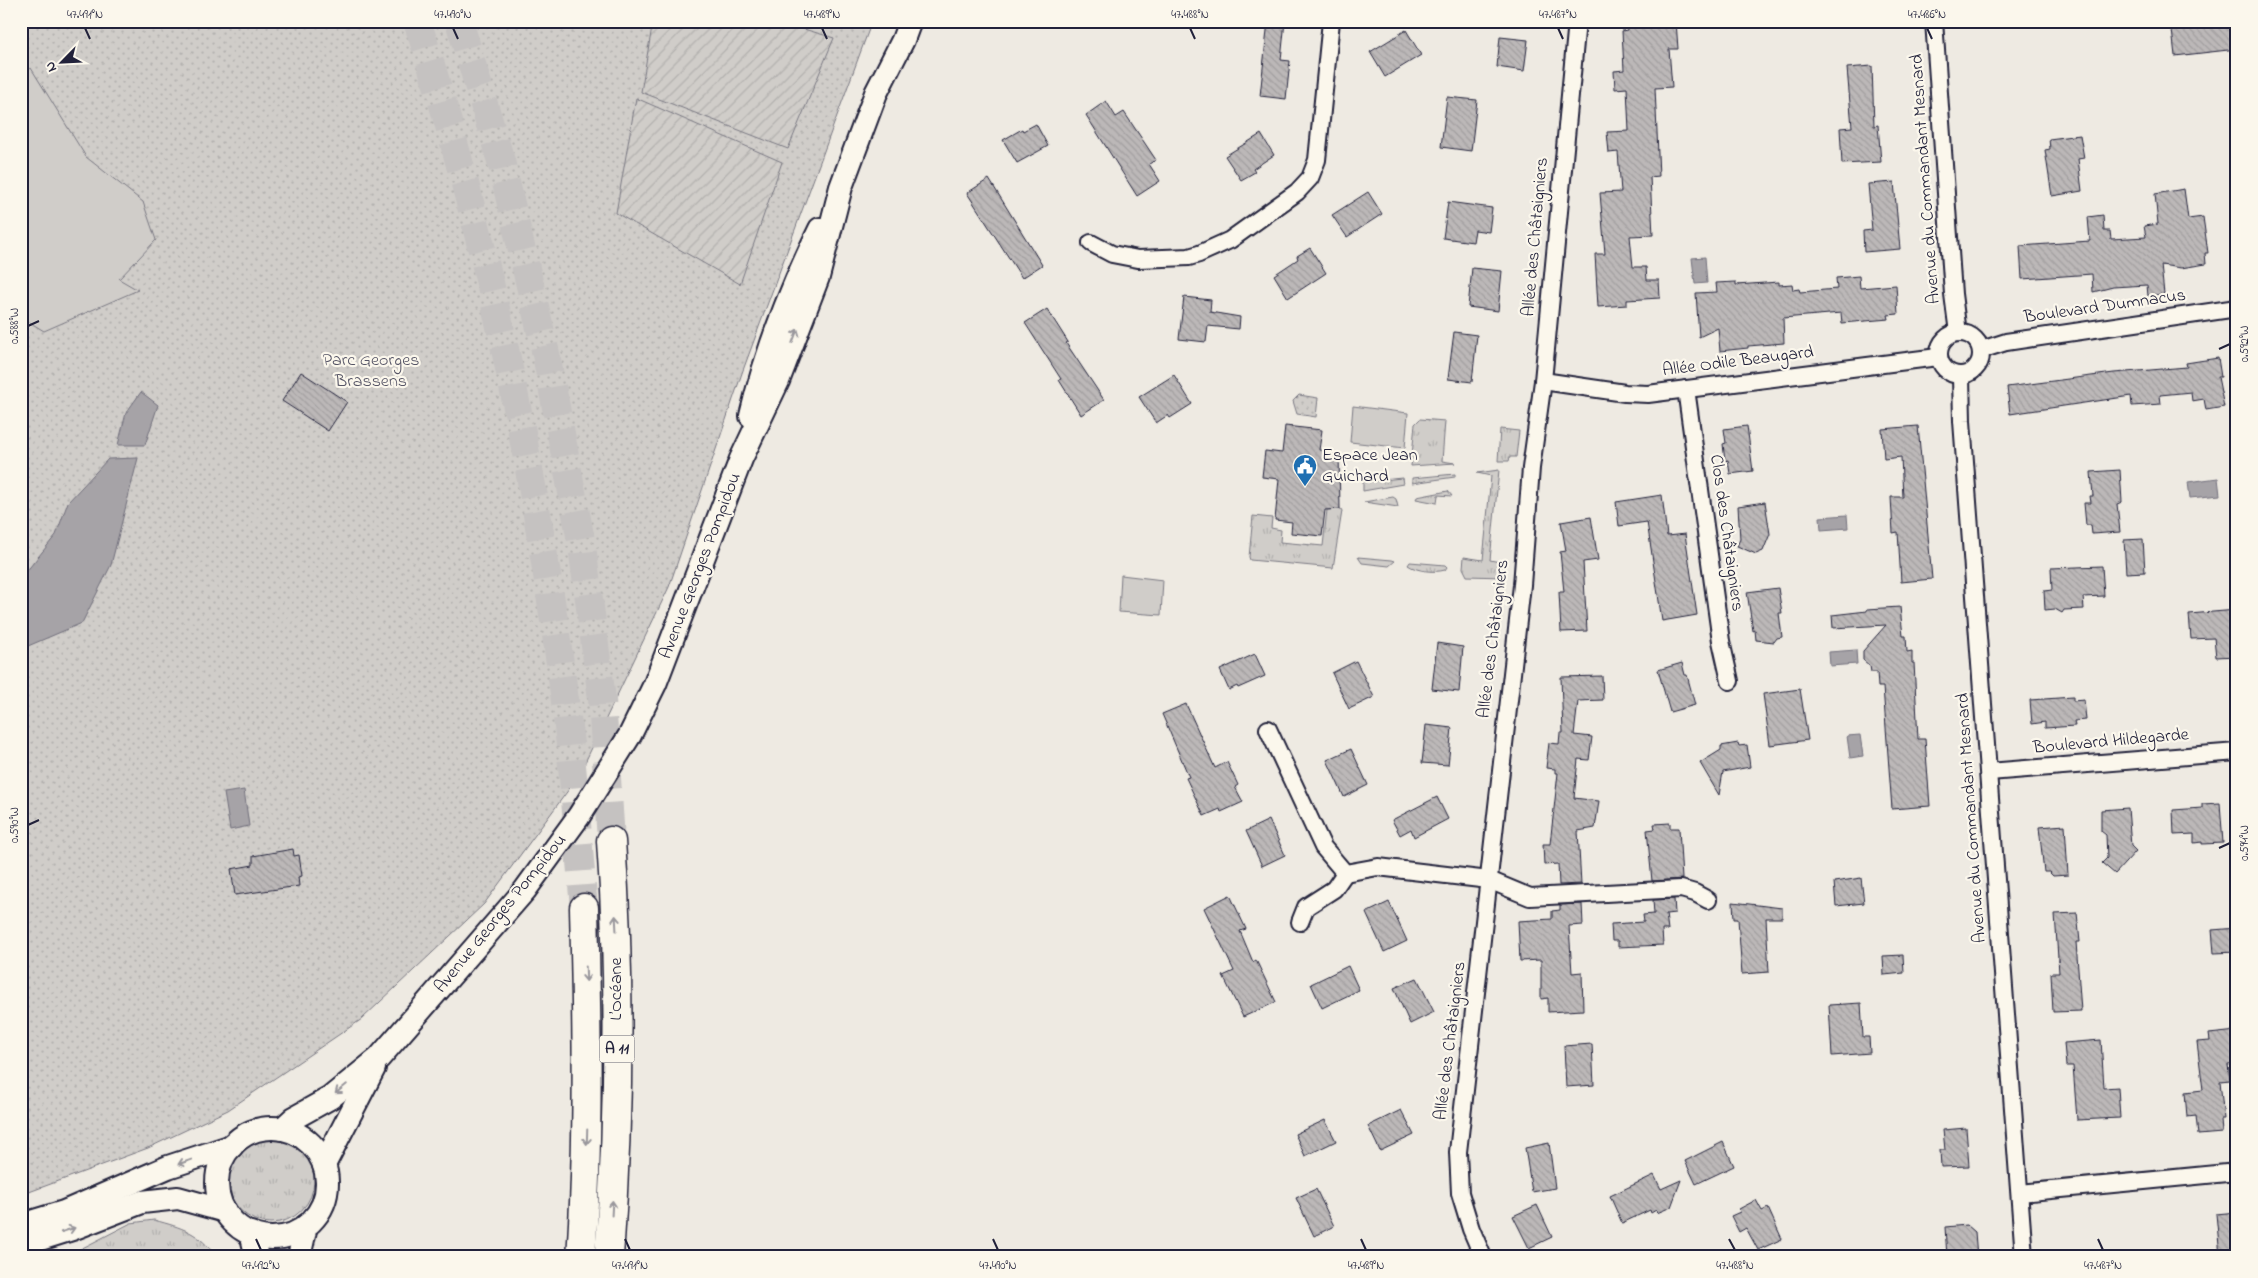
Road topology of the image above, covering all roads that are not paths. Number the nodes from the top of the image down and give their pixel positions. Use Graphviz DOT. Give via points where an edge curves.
graph roads {
  1 [pos="910,21"];
  2 [pos="1331,21"];
  3 [pos="1578,21"];
  4 [pos="1934,21"];
  5 [pos="1091,243"];
  6 [pos="2237,308"];
  7 [pos="1958,333"];
  8 [pos="1981,350"];
  9 [pos="1938,357"];
  10 [pos="1961,376"];
  11 [pos="1543,381"];
  12 [pos="1686,389"];
  13 [pos="1730,680"];
  14 [pos="1268,729"];
  15 [pos="2237,752"];
  16 [pos="1989,772"];
  17 [pos="611,841"];
  18 [pos="1345,873"];
  19 [pos="1489,880"];
  20 [pos="1708,900"];
  21 [pos="584,908"];
  22 [pos="1300,922"];
  23 [pos="380,1058"];
  24 [pos="282,1129"];
  25 [pos="232,1146"];
  26 [pos="324,1165"];
  27 [pos="2237,1172"];
  28 [pos="2020,1193"];
  29 [pos="225,1211"];
  30 [pos="21,1225"];
  31 [pos="306,1226"];
  32 [pos="251,1233"];
  33 [pos="21,1245"];
  34 [pos="257,1257"];
  35 [pos="299,1257"];
  36 [pos="581,1257"];
  37 [pos="609,1257"];
  38 [pos="1484,1257"];
  39 [pos="2024,1257"];
  1 -- 23 [label="street, Avenue Georges Pompidou" via="876,93 841,187 800,268 761,374 741,460 655,684 630,734 579,816 525,890"];
  2 -- 5 [label="street" via="1317,160 1310,178 1297,192 1230,240 1189,257 1131,258 1112,254"];
  3 -- 11 [label="street, Allée des Châtaigniers"];
  4 -- 7 [label="street, Avenue du Commandant Mesnard"];
  6 -- 8 [label="street, Boulevard Dumnacus" via="2006,342"];
  7 -- 8 [label="street" via="1975,339"];
  7 -- 9 [label="street" via="1941,343"];
  8 -- 10 [label="street" via="1979,364"];
  9 -- 10 [label="street" via="1948,373"];
  9 -- 12 [label="street, Allée Odile Beaugard"];
  10 -- 16 [label="street, Avenue du Commandant Mesnard"];
  11 -- 12 [label="street, Allée Odile Beaugard" via="1635,394"];
  11 -- 19 [label="street, Allée des Châtaigniers" via="1531,468 1522,585"];
  12 -- 13 [label="street, Clos des Châtaigniers" via="1721,641"];
  14 -- 18 [label="street" via="1323,847"];
  15 -- 16 [label="street, Boulevard Hildegarde"];
  16 -- 28 [label="street, Avenue du Commandant Mesnard"];
  37 -- 17 [label="highway, L’Océane / A 11, one-way" via="618,1037"];
  18 -- 19 [label="street" via="1378,867"];
  18 -- 22 [label="street" via="1334,889 1306,907"];
  19 -- 20 [label="street" via="1530,898 1681,889"];
  19 -- 38 [label="street, Allée des Châtaigniers" via="1458,1152 1460,1193"];
  21 -- 36 [label="highway, L’Océane / A 11, one-way" via="588,1063"];
  23 -- 24 [label="street, Avenue Georges Pompidou, one-way" via="330,1098 294,1118"];
  23 -- 26 [label="street, Avenue Georges Pompidou"];
  24 -- 25 [label="street" via="255,1131"];
  24 -- 26 [label="street" via="308,1141"];
  25 -- 29 [label="street" via="218,1174 218,1193"];
  25 -- 30 [label="street, one-way" via="168,1167 64,1212"];
  26 -- 31 [label="street" via="328,1182 326,1194 319,1211"];
  27 -- 28 [label="street"];
  28 -- 39 [label="street, Avenue du Commandant Mesnard"];
  29 -- 32 [label="street" via="240,1228"];
  33 -- 29 [label="street, one-way" via="142,1202 178,1198"];
  31 -- 32 [label="street" via="280,1238"];
  31 -- 35 [label="street"];
  32 -- 34 [label="street"];
}
